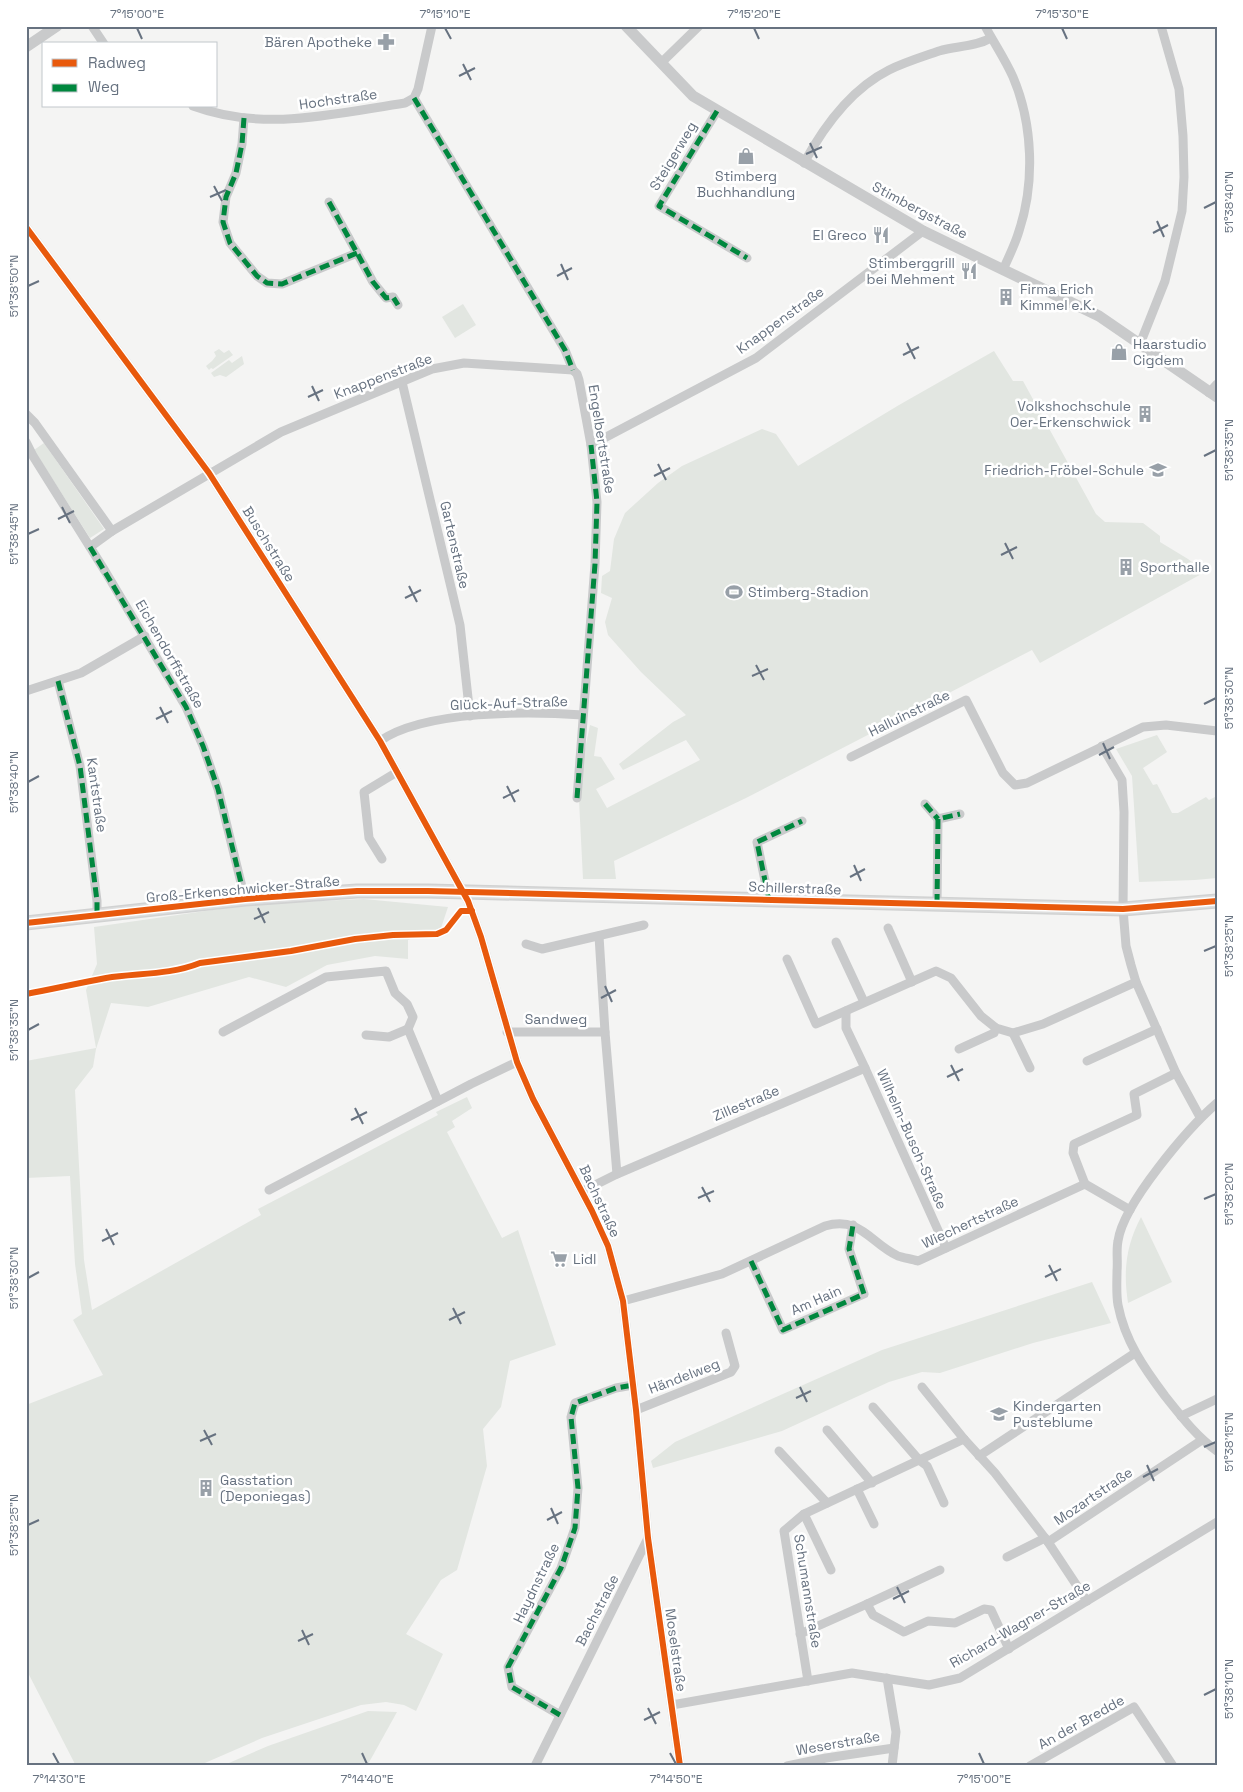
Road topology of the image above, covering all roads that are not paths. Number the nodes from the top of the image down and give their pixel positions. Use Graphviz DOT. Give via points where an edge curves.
graph roads {
  1 [pos="57,26"];
  2 [pos="92,26"];
  3 [pos="432,26"];
  4 [pos="626,26"];
  5 [pos="699,26"];
  6 [pos="985,26"];
  7 [pos="1161,26"];
  8 [pos="991,38"];
  9 [pos="103,42"];
  10 [pos="26,47"];
  11 [pos="661,63"];
  12 [pos="414,98"];
  13 [pos="199,108"];
  14 [pos="717,111"];
  15 [pos="244,118"];
  16 [pos="804,163"];
  17 [pos="329,202"];
  18 [pos="26,227"];
  19 [pos="923,231"];
  20 [pos="357,253"];
  21 [pos="747,258"];
  22 [pos="1003,270"];
  23 [pos="398,305"];
  24 [pos="1140,344"];
  25 [pos="573,370"];
  26 [pos="402,382"];
  27 [pos="1214,391"];
  28 [pos="26,414"];
  29 [pos="26,442"];
  30 [pos="591,444"];
  31 [pos="209,473"];
  32 [pos="112,531"];
  33 [pos="90,547"];
  34 [pos="144,636"];
  35 [pos="58,681"];
  36 [pos="26,691"];
  37 [pos="470,716"];
  38 [pos="583,716"];
  39 [pos="1217,730"];
  40 [pos="380,741"];
  41 [pos="1102,746"];
  42 [pos="851,757"];
  43 [pos="396,772"];
  44 [pos="577,798"];
  45 [pos="925,804"];
  46 [pos="960,814"];
  47 [pos="938,819"];
  48 [pos="802,821"];
  49 [pos="382,859"];
  50 [pos="463,893"];
  51 [pos="245,899"];
  52 [pos="769,900"];
  53 [pos="1217,901"];
  54 [pos="937,904"];
  55 [pos="1123,909"];
  56 [pos="97,916"];
  57 [pos="26,923"];
  58 [pos="644,924"];
  59 [pos="888,928"];
  60 [pos="599,936"];
  61 [pos="836,942"];
  62 [pos="526,944"];
  63 [pos="788,959"];
  64 [pos="912,982"];
  65 [pos="1136,982"];
  66 [pos="864,1002"];
  67 [pos="846,1011"];
  68 [pos="996,1028"];
  69 [pos="408,1029"];
  70 [pos="1157,1029"];
  71 [pos="223,1032"];
  72 [pos="507,1032"];
  73 [pos="605,1032"];
  74 [pos="1014,1033"];
  75 [pos="366,1035"];
  76 [pos="959,1049"];
  77 [pos="1087,1061"];
  78 [pos="517,1062"];
  79 [pos="865,1068"];
  80 [pos="1030,1068"];
  81 [pos="1176,1073"];
  82 [pos="438,1101"];
  83 [pos="1217,1103"];
  84 [pos="1200,1117"];
  85 [pos="617,1174"];
  86 [pos="1085,1184"];
  87 [pos="269,1190"];
  88 [pos="583,1191"];
  89 [pos="1130,1210"];
  90 [pos="853,1225"];
  91 [pos="946,1248"];
  92 [pos="751,1261"];
  93 [pos="623,1300"];
  94 [pos="726,1333"];
  95 [pos="1135,1354"];
  96 [pos="633,1385"];
  97 [pos="922,1388"];
  98 [pos="1217,1399"];
  99 [pos="873,1406"];
  100 [pos="636,1410"];
  101 [pos="1181,1416"];
  102 [pos="827,1430"];
  103 [pos="964,1439"];
  104 [pos="1202,1440"];
  105 [pos="780,1451"];
  106 [pos="1217,1451"];
  107 [pos="979,1456"];
  108 [pos="919,1460"];
  109 [pos="872,1482"];
  110 [pos="857,1489"];
  111 [pos="944,1503"];
  112 [pos="827,1504"];
  113 [pos="804,1514"];
  114 [pos="1217,1522"];
  115 [pos="874,1524"];
  116 [pos="648,1538"];
  117 [pos="1047,1540"];
  118 [pos="1007,1557"];
  119 [pos="830,1570"];
  120 [pos="940,1570"];
  121 [pos="1087,1601"];
  122 [pos="867,1604"];
  123 [pos="800,1634"];
  124 [pos="1009,1649"];
  125 [pos="887,1678"];
  126 [pos="808,1681"];
  127 [pos="672,1706"];
  128 [pos="560,1715"];
  129 [pos="894,1748"];
  130 [pos="1031,1765"];
  131 [pos="535,1766"];
  132 [pos="680,1766"];
  133 [pos="787,1766"];
  134 [pos="892,1766"];
  135 [pos="1172,1766"];
  1 -- 10 [label="street"];
  2 -- 9 [label="street"];
  3 -- 12 [label="street"];
  4 -- 11 [label="street, Stimbergstraße"];
  5 -- 11 [label="street"];
  6 -- 8 [label="street"];
  7 -- 24 [label="street" via="1179,89 1184,136 1182,211 1164,281"];
  8 -- 16 [label="street" via="916,58 888,70 861,88 835,115"];
  8 -- 22 [label="street" via="1013,77 1021,103 1029,161 1026,205"];
  11 -- 14 [label="street, Stimbergstraße" via="692,96"];
  12 -- 15 [label="street, Hochstraße" via="405,103 285,120"];
  12 -- 25 [label="street, Engelbertstraße" via="565,350"];
  13 -- 15 [label="street, Hochstraße"];
  14 -- 16 [label="street, Stimbergstraße"];
  14 -- 21 [label="street, Steigerweg" via="659,206"];
  15 -- 20 [label="street" via="242,144 236,173 226,197 223,222 230,242 256,276 267,283 282,284"];
  16 -- 19 [label="street, Stimbergstraße"];
  17 -- 20 [label="street"];
  18 -- 31 [label="street, Buschstraße"];
  19 -- 22 [label="street, Stimbergstraße"];
  19 -- 30 [label="street, Knappenstraße" via="756,358"];
  20 -- 23 [label="street" via="373,282 386,298 394,297"];
  22 -- 24 [label="street, Stimbergstraße" via="1099,316"];
  24 -- 27 [label="street, Stimbergstraße"];
  25 -- 26 [label="street, Knappenstraße" via="464,363 432,369"];
  25 -- 30 [label="street, Engelbertstraße" via="579,380"];
  26 -- 31 [label="street, Knappenstraße" via="281,432"];
  26 -- 37 [label="street, Gartenstraße" via="460,624"];
  28 -- 32 [label="street"];
  29 -- 33 [label="street, Eichendorffstraße"];
  30 -- 38 [label="street, Engelbertstraße" via="597,502"];
  31 -- 32 [label="street, Knappenstraße"];
  31 -- 40 [label="street, Buschstraße"];
  32 -- 33 [label="street, Knappenstraße"];
  33 -- 34 [label="street, Eichendorffstraße"];
  34 -- 35 [label="street" via="81,673"];
  34 -- 51 [label="street, Eichendorffstraße" via="186,707 204,746"];
  35 -- 36 [label="street"];
  35 -- 56 [label="street, Kantstraße" via="80,766"];
  37 -- 38 [label="street, Glück-Auf-Straße"];
  37 -- 40 [label="street, Glück-Auf-Straße" via="420,724"];
  38 -- 44 [label="street, Engelbertstraße"];
  39 -- 41 [label="street, Halluinstraße" via="1166,725 1143,727"];
  40 -- 43 [label="street, Buschstraße"];
  41 -- 42 [label="street, Halluinstraße" via="1028,783 1015,785 1004,773 966,700"];
  41 -- 55 [label="street" via="1122,780 1125,838"];
  43 -- 49 [label="street" via="364,792 369,838"];
  43 -- 50 [label="street, Buschstraße"];
  45 -- 47 [label="street"];
  46 -- 47 [label="street"];
  47 -- 54 [label="street"];
  48 -- 52 [label="street, Schillerstraße" via="757,842"];
  50 -- 51 [label="main road, Groß-Erkenschwicker-Straße" via="356,891"];
  50 -- 52 [label="main road, Schillerstraße"];
  50 -- 72 [label="street, Bachstraße" via="481,937"];
  51 -- 56 [label="main road, Groß-Erkenschwicker-Straße"];
  52 -- 54 [label="main road, Schillerstraße"];
  53 -- 55 [label="main road, Schillerstraße"];
  54 -- 55 [label="main road, Schillerstraße"];
  55 -- 65 [label="street" via="1126,946"];
  56 -- 57 [label="main road, Groß-Erkenschwicker-Straße"];
  58 -- 60 [label="street"];
  59 -- 64 [label="street"];
  60 -- 62 [label="street" via="542,949"];
  60 -- 73 [label="street, Bachstraße"];
  61 -- 66 [label="street"];
  63 -- 67 [label="street" via="816,1024"];
  64 -- 66 [label="street"];
  64 -- 68 [label="street" via="936,971 951,978 981,1016"];
  65 -- 70 [label="street"];
  65 -- 74 [label="street" via="1043,1024"];
  66 -- 67 [label="street"];
  67 -- 79 [label="street" via="846,1028"];
  68 -- 74 [label="street"];
  68 -- 76 [label="street" via="994,1033"];
  69 -- 71 [label="street" via="413,1017 407,1004 395,993 386,971 326,977"];
  69 -- 75 [label="street" via="389,1037"];
  69 -- 82 [label="street"];
  70 -- 77 [label="street"];
  70 -- 81 [label="street"];
  72 -- 73 [label="street, Sandweg"];
  72 -- 78 [label="street, Bachstraße"];
  73 -- 85 [label="street, Bachstraße"];
  74 -- 80 [label="street"];
  78 -- 82 [label="street"];
  78 -- 88 [label="street, Bachstraße" via="533,1099"];
  79 -- 85 [label="street, Zillestraße"];
  79 -- 91 [label="street, Wilhelm-Busch-Straße"];
  81 -- 84 [label="street"];
  81 -- 86 [label="street" via="1134,1094 1137,1115 1074,1144 1072,1153"];
  82 -- 87 [label="street"];
  83 -- 84 [label="street"];
  84 -- 89 [label="street" via="1165,1159"];
  85 -- 88 [label="street, Zillestraße"];
  86 -- 89 [label="street"];
  86 -- 91 [label="street, Wiechertstraße"];
  88 -- 93 [label="street, Bachstraße" via="608,1246"];
  89 -- 95 [label="street" via="1118,1240 1117,1295 1124,1329"];
  90 -- 91 [label="street, Wiechertstraße" via="899,1256 918,1260"];
  90 -- 92 [label="street" via="825,1226"];
  90 -- 92 [label="street, Am Hain" via="849,1249 864,1294 783,1330"];
  92 -- 93 [label="street" via="722,1274"];
  93 -- 96 [label="street, Bachstraße"];
  94 -- 100 [label="street, Händelweg" via="735,1366 732,1372"];
  95 -- 101 [label="street"];
  95 -- 107 [label="street"];
  96 -- 100 [label="street, Bachstraße"];
  96 -- 128 [label="street, Haydnstraße" via="575,1403 571,1417 578,1488 575,1528 561,1568 508,1667 512,1687"];
  97 -- 103 [label="street"];
  98 -- 101 [label="street"];
  99 -- 108 [label="street"];
  100 -- 116 [label="street, Bachstraße"];
  101 -- 104 [label="street"];
  102 -- 109 [label="street"];
  103 -- 107 [label="street"];
  103 -- 108 [label="street, Schumannstraße"];
  104 -- 106 [label="street"];
  104 -- 117 [label="street, Mozartstraße"];
  105 -- 112 [label="street"];
  107 -- 117 [label="street" via="996,1473"];
  108 -- 109 [label="street, Schumannstraße"];
  108 -- 111 [label="street" via="927,1466"];
  109 -- 110 [label="street, Schumannstraße"];
  110 -- 112 [label="street, Schumannstraße"];
  110 -- 115 [label="street"];
  112 -- 113 [label="street, Schumannstraße"];
  113 -- 119 [label="street, Schumannstraße"];
  113 -- 123 [label="street, Schumannstraße" via="784,1531"];
  114 -- 121 [label="street, Richard-Wagner-Straße"];
  116 -- 127 [label="street, Moselstraße"];
  116 -- 128 [label="street, Bachstraße"];
  117 -- 118 [label="street, Mozartstraße"];
  117 -- 121 [label="street"];
  120 -- 122 [label="street"];
  121 -- 124 [label="street, Richard-Wagner-Straße"];
  122 -- 123 [label="street"];
  122 -- 124 [label="street" via="873,1615 904,1632 928,1621 955,1623 991,1610"];
  123 -- 126 [label="street, Schumannstraße"];
  124 -- 125 [label="street, Richard-Wagner-Straße" via="960,1678 929,1684"];
  125 -- 126 [label="street, Richard-Wagner-Straße" via="852,1673"];
  125 -- 129 [label="street" via="896,1732"];
  126 -- 127 [label="street, Richard-Wagner-Straße"];
  127 -- 132 [label="street, Moselstraße"];
  128 -- 131 [label="street, Bachstraße"];
  129 -- 133 [label="street, Weserstraße"];
  129 -- 134 [label="street"];
  130 -- 135 [label="street, An der Bredde" via="1134,1707"];
}
